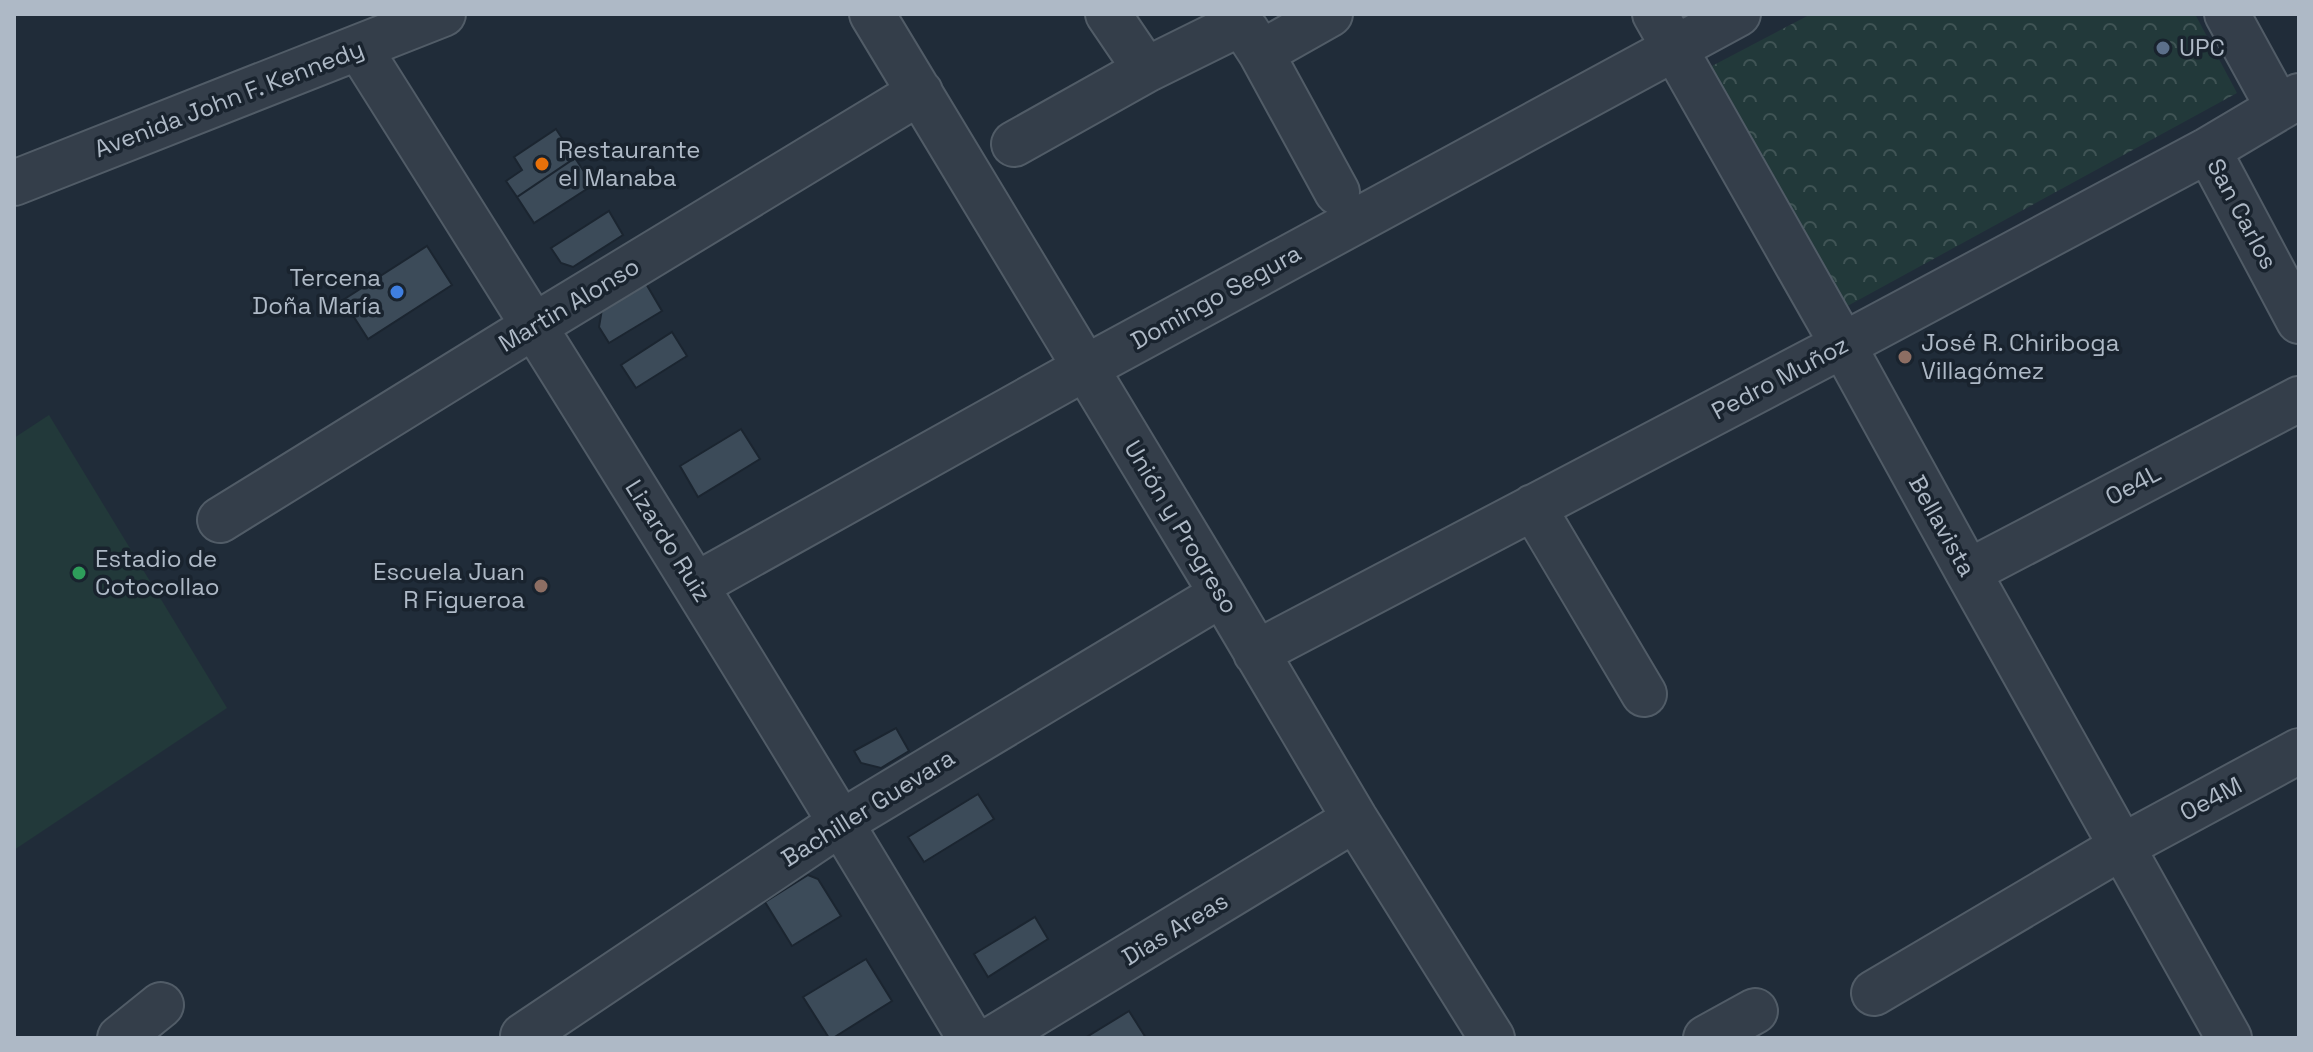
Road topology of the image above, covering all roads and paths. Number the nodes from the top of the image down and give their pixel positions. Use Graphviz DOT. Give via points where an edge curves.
graph roads {
  1 [pos="443,14"];
  2 [pos="872,14"];
  3 [pos="1108,14"];
  4 [pos="1330,14"];
  5 [pos="1738,14"];
  6 [pos="2227,14"];
  7 [pos="1664,31"];
  8 [pos="359,48"];
  9 [pos="1261,53"];
  10 [pos="1146,70"];
  11 [pos="920,92"];
  12 [pos="2289,101"];
  13 [pos="1014,144"];
  14 [pos="2208,150"];
  15 [pos="14,183"];
  16 [pos="1337,192"];
  17 [pos="2299,321"];
  18 [pos="534,326"];
  19 [pos="1843,345"];
  20 [pos="1085,368"];
  21 [pos="2299,399"];
  22 [pos="1533,507"];
  23 [pos="220,520"];
  24 [pos="1968,572"];
  25 [pos="696,585"];
  26 [pos="1222,594"];
  27 [pos="1256,653"];
  28 [pos="1644,694"];
  29 [pos="2299,751"];
  30 [pos="1355,819"];
  31 [pos="842,822"];
  32 [pos="2123,846"];
  33 [pos="1874,993"];
  34 [pos="161,1005"];
  35 [pos="1755,1011"];
  36 [pos="523,1036"];
  37 [pos="120,1038"];
  38 [pos="970,1038"];
  39 [pos="994,1038"];
  40 [pos="1492,1038"];
  41 [pos="1706,1038"];
  42 [pos="2229,1038"];
  1 -- 8 [label="street, Avenida John F. Kennedy"];
  2 -- 11 [label="street, Unión y Progreso"];
  3 -- 10 [label="street"];
  4 -- 9 [label="street"];
  5 -- 7 [label="street, Domingo Segura"];
  6 -- 12 [label="street"];
  7 -- 19 [label="street, Bellavista"];
  7 -- 20 [label="street, Domingo Segura"];
  8 -- 15 [label="street, Avenida John F. Kennedy"];
  8 -- 18 [label="street, Lizardo Ruiz"];
  9 -- 10 [label="street" via="1246,30 1233,27"];
  9 -- 16 [label="street"];
  10 -- 13 [label="street"];
  11 -- 18 [label="street, Martin Alonso"];
  11 -- 20 [label="street, Unión y Progreso"];
  12 -- 14 [label="street, Pedro Muñoz"];
  14 -- 17 [label="street, San Carlos"];
  14 -- 19 [label="street, Pedro Muñoz"];
  18 -- 23 [label="street, Martin Alonso"];
  18 -- 25 [label="street, Lizardo Ruiz"];
  19 -- 22 [label="street, Pedro Muñoz"];
  19 -- 24 [label="street, Bellavista"];
  20 -- 25 [label="street, Domingo Segura"];
  20 -- 26 [label="street, Unión y Progreso"];
  21 -- 24 [label="street, Oe4L"];
  22 -- 27 [label="street, Pedro Muñoz"];
  22 -- 28 [label="street"];
  24 -- 32 [label="street, Bellavista"];
  25 -- 31 [label="street, Lizardo Ruiz"];
  26 -- 27 [label="street, Unión y Progreso"];
  26 -- 31 [label="street, Bachiller Guevara"];
  27 -- 30 [label="street, Unión y Progreso"];
  29 -- 32 [label="street, Oe4M"];
  30 -- 39 [label="street, Dias Areas"];
  30 -- 40 [label="street, Unión y Progreso"];
  31 -- 36 [label="street, Bachiller Guevara"];
  31 -- 38 [label="street, Lizardo Ruiz"];
  32 -- 33 [label="street, Oe4M"];
  32 -- 42 [label="street, Bellavista"];
  34 -- 37 [label="street"];
  35 -- 41 [label="street"];
}
